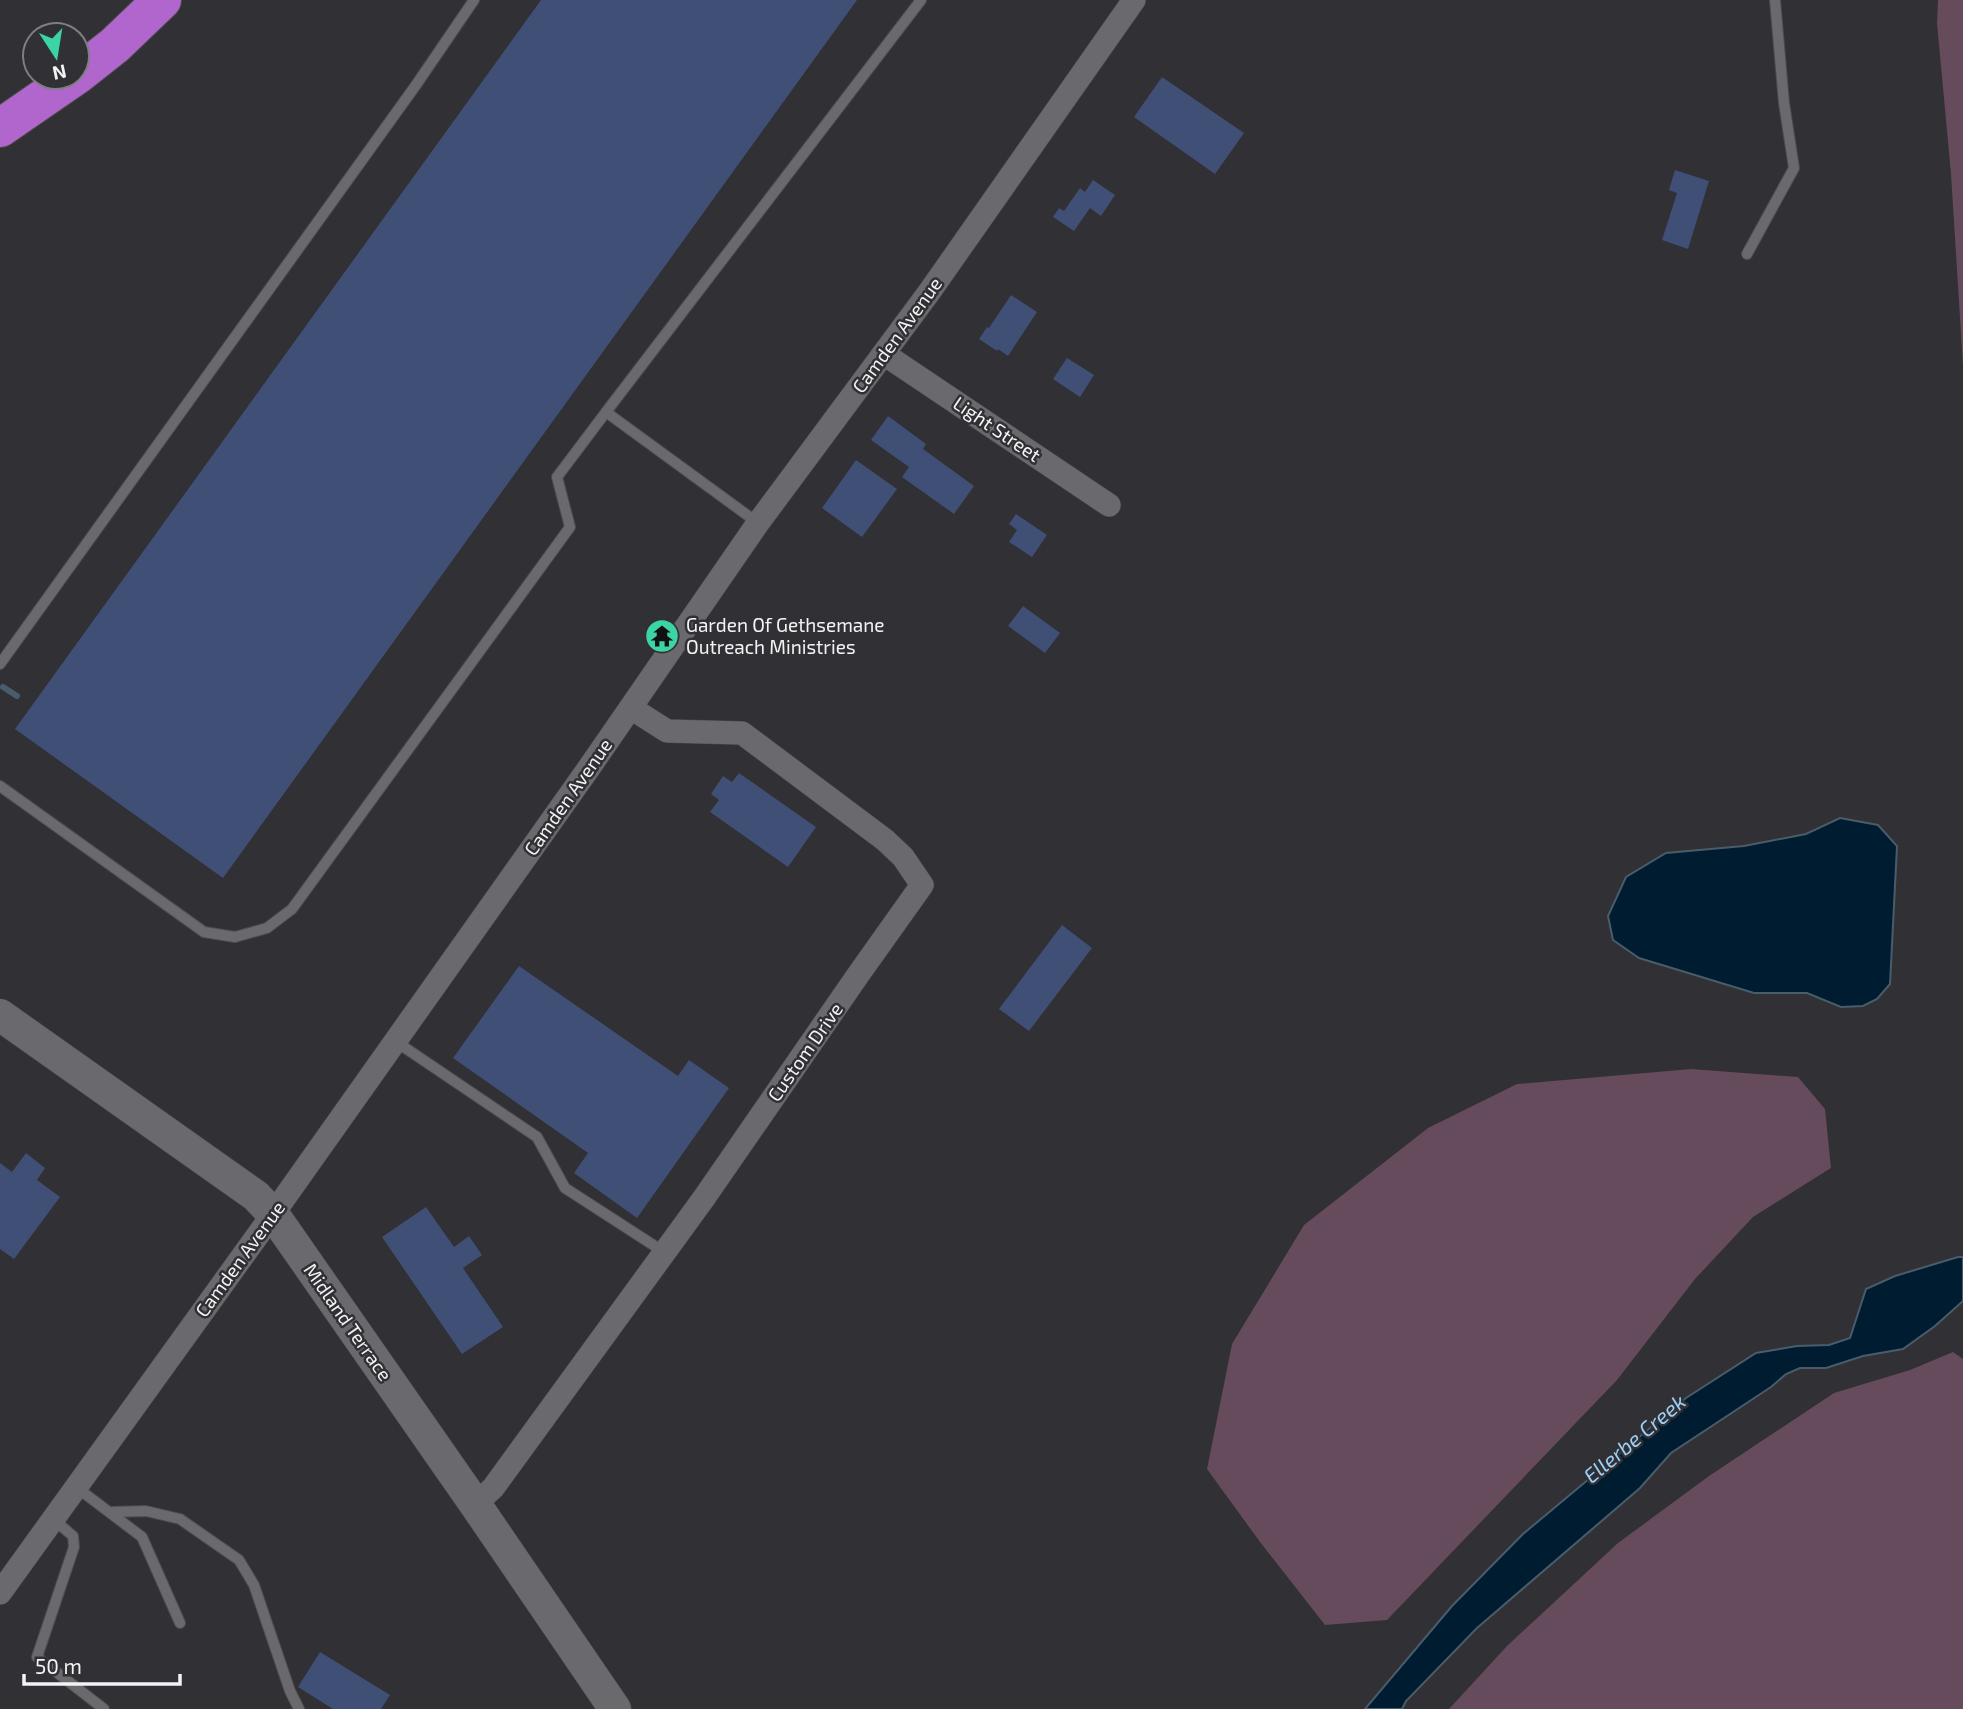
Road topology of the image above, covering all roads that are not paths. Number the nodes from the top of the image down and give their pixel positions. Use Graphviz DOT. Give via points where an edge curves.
graph roads {
  1 [pos="162,0"];
  2 [pos="474,0"];
  3 [pos="921,0"];
  4 [pos="1134,0"];
  5 [pos="1775,0"];
  6 [pos="91,64"];
  7 [pos="54,91"];
  8 [pos="0,128"];
  9 [pos="1747,254"];
  10 [pos="884,354"];
  11 [pos="606,412"];
  12 [pos="1109,505"];
  13 [pos="758,523"];
  14 [pos="0,664"];
  15 [pos="631,708"];
  16 [pos="0,786"];
  17 [pos="0,1015"];
  18 [pos="395,1041"];
  19 [pos="273,1214"];
  20 [pos="664,1252"];
  21 [pos="76,1486"];
  22 [pos="475,1504"];
  23 [pos="110,1512"];
  24 [pos="53,1519"];
  25 [pos="0,1593"];
  26 [pos="180,1623"];
  27 [pos="104,1709"];
  28 [pos="299,1709"];
  29 [pos="615,1709"];
  1 -- 6 [label="highway"];
  2 -- 14 [label="lane"];
  3 -- 11 [label="lane"];
  4 -- 10 [label="street, Camden Avenue"];
  5 -- 9 [label="lane" via="1794,168"];
  7 -- 8 [label="highway"];
  10 -- 12 [label="street, Light Street"];
  10 -- 13 [label="street, Camden Avenue"];
  11 -- 13 [label="lane"];
  11 -- 16 [label="lane" via="557,477 570,527 292,909 267,928 235,937 204,932"];
  13 -- 15 [label="street, Camden Avenue"];
  15 -- 18 [label="street, Camden Avenue"];
  15 -- 20 [label="street, Custom Drive" via="667,731 742,733 885,840 922,885"];
  17 -- 19 [label="street, Midland Terrace" via="256,1196"];
  18 -- 19 [label="street, Camden Avenue"];
  18 -- 20 [label="lane" via="537,1137 565,1188"];
  19 -- 21 [label="street, Camden Avenue"];
  19 -- 22 [label="street, Midland Terrace"];
  20 -- 22 [label="street, Custom Drive" via="493,1488"];
  21 -- 23 [label="lane"];
  21 -- 24 [label="street, Camden Avenue"];
  22 -- 29 [label="street, Midland Terrace"];
  23 -- 26 [label="lane" via="142,1537"];
  23 -- 28 [label="lane" via="146,1511 180,1519 239,1560 254,1586"];
  24 -- 25 [label="street, Camden Avenue"];
  24 -- 27 [label="lane" via="72,1536 74,1547 37,1657"];
}
